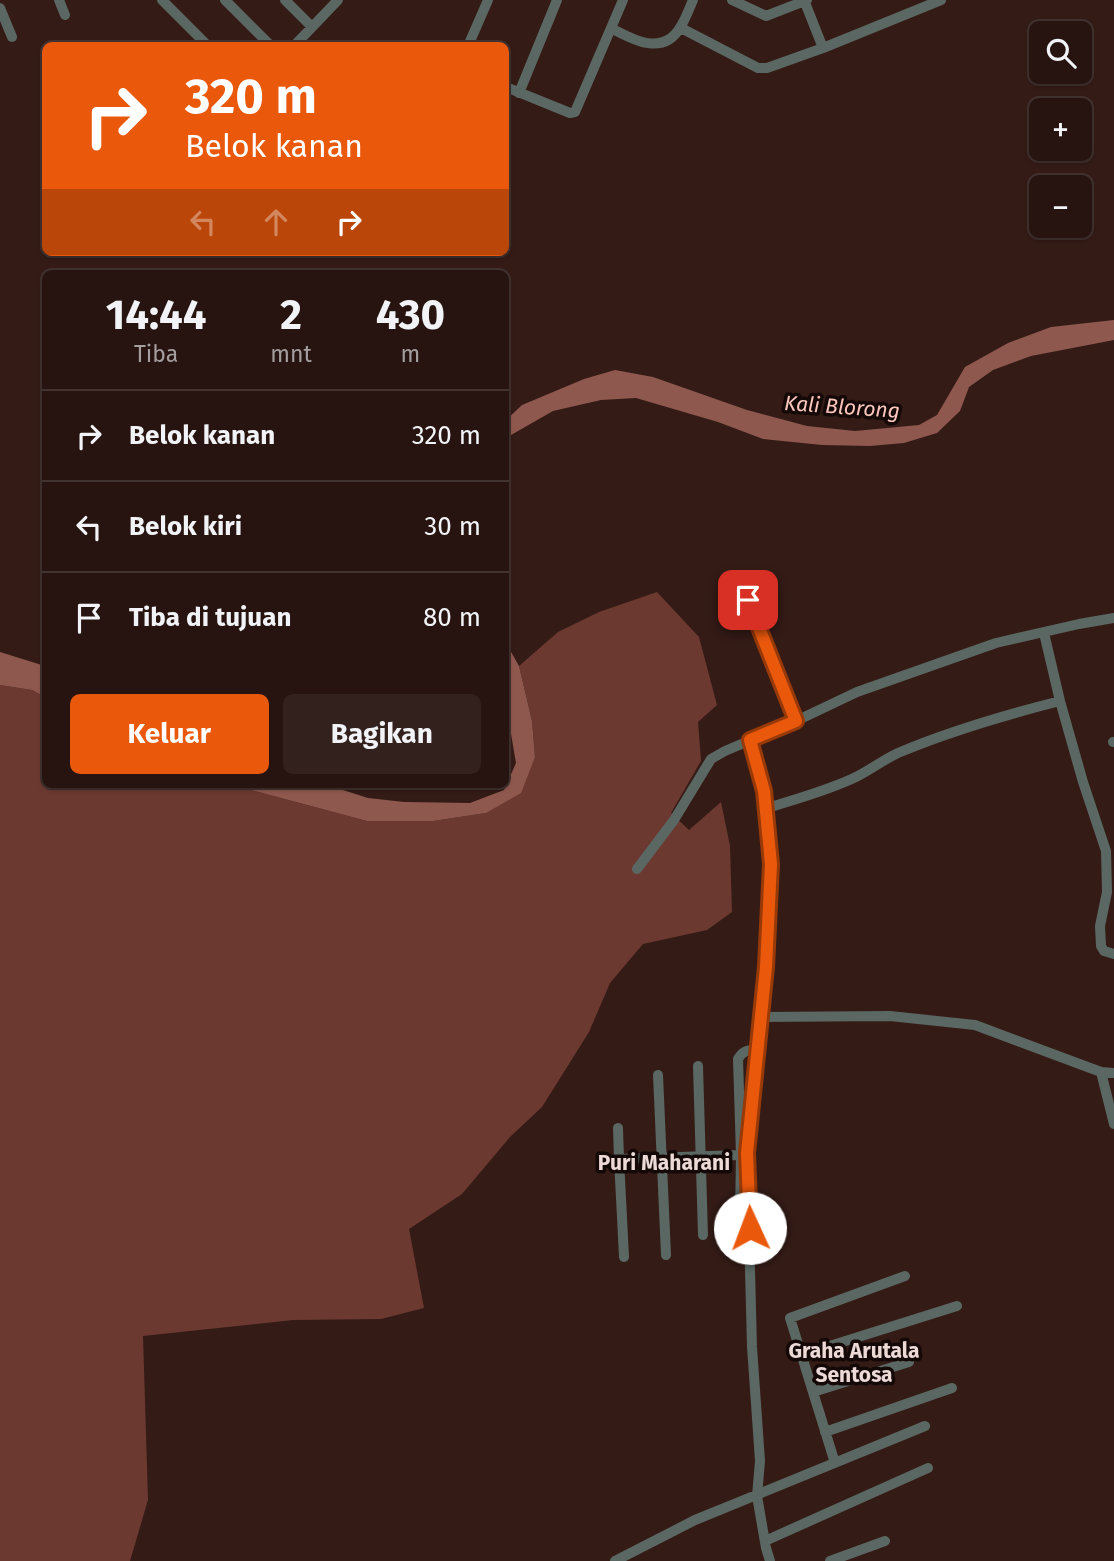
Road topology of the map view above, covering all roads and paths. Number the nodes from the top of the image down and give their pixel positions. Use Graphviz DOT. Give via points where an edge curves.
graph roads {
  1 [pos="59,0"];
  2 [pos="225,0"];
  3 [pos="285,0"];
  4 [pos="338,0"];
  5 [pos="488,0"];
  6 [pos="557,0"];
  7 [pos="623,0"];
  8 [pos="693,0"];
  9 [pos="732,0"];
  10 [pos="805,0"];
  11 [pos="942,0"];
  12 [pos="164,1"];
  13 [pos="0,8"];
  14 [pos="65,15"];
  15 [pos="312,27"];
  16 [pos="611,28"];
  17 [pos="681,29"];
  18 [pos="12,37"];
  19 [pos="204,42"];
  20 [pos="267,42"];
  21 [pos="298,42"];
  22 [pos="470,42"];
  23 [pos="822,48"];
  24 [pos="509,88"];
  25 [pos="519,93"];
  26 [pos="748,600"];
  27 [pos="1114,618"];
  28 [pos="1044,633"];
  29 [pos="1060,701"];
  30 [pos="796,721"];
  31 [pos="750,740"];
  32 [pos="765,809"];
  33 [pos="1110,850"];
  34 [pos="637,869"];
  35 [pos="1114,954"];
  36 [pos="762,1017"];
  37 [pos="758,1050"];
  38 [pos="698,1066"];
  39 [pos="1101,1072"];
  40 [pos="1114,1073"];
  41 [pos="658,1076"];
  42 [pos="1114,1124"];
  43 [pos="618,1128"];
  44 [pos="741,1154"];
  45 [pos="701,1156"];
  46 [pos="660,1158"];
  47 [pos="619,1159"];
  48 [pos="740,1214"];
  49 [pos="703,1235"];
  50 [pos="666,1255"];
  51 [pos="624,1257"];
  52 [pos="905,1276"];
  53 [pos="957,1306"];
  54 [pos="802,1355"];
  55 [pos="909,1362"];
  56 [pos="952,1388"];
  57 [pos="813,1392"];
  58 [pos="925,1426"];
  59 [pos="825,1432"];
  60 [pos="835,1463"];
  61 [pos="928,1468"];
  62 [pos="757,1496"];
  63 [pos="765,1541"];
  64 [pos="885,1541"];
  65 [pos="615,1561"];
  66 [pos="770,1561"];
  67 [pos="830,1561"];
  1 -- 14 [label="street"];
  2 -- 20 [label="street"];
  3 -- 15 [label="street"];
  4 -- 15 [label="street"];
  5 -- 22 [label="street"];
  6 -- 25 [label="street"];
  7 -- 16 [label="street"];
  8 -- 17 [label="street"];
  9 -- 10 [label="street" via="766,16"];
  10 -- 23 [label="street"];
  11 -- 23 [label="street"];
  12 -- 19 [label="street"];
  13 -- 18 [label="street"];
  15 -- 21 [label="street"];
  16 -- 17 [label="street" via="648,43 666,41"];
  16 -- 25 [label="street" via="575,112"];
  17 -- 23 [label="street" via="758,68"];
  24 -- 25 [label="street"];
  26 -- 30 [label="street"];
  27 -- 28 [label="street"];
  28 -- 29 [label="street"];
  28 -- 30 [label="street" via="996,643 882,683"];
  29 -- 32 [label="street" via="952,733 895,754 855,778"];
  29 -- 33 [label="street" via="1083,782"];
  30 -- 31 [label="street"];
  31 -- 32 [label="street"];
  31 -- 34 [label="street" via="711,759"];
  32 -- 36 [label="street" via="771,864"];
  33 -- 35 [label="street" via="1100,926 1101,946"];
  36 -- 37 [label="street"];
  36 -- 39 [label="street" via="890,1016 975,1025"];
  37 -- 44 [label="street" via="746,1050 738,1059"];
  37 -- 62 [label="street" via="747,1153 760,1461"];
  38 -- 45 [label="street"];
  39 -- 40 [label="street"];
  39 -- 42 [label="street"];
  41 -- 46 [label="street"];
  43 -- 47 [label="street"];
  44 -- 45 [label="street"];
  44 -- 48 [label="street"];
  45 -- 46 [label="street"];
  45 -- 49 [label="street"];
  46 -- 47 [label="street"];
  46 -- 50 [label="street"];
  47 -- 51 [label="street"];
  52 -- 54 [label="street" via="790,1318"];
  53 -- 54 [label="street"];
  54 -- 57 [label="street"];
  55 -- 57 [label="street"];
  56 -- 59 [label="street"];
  57 -- 59 [label="street"];
  58 -- 60 [label="street"];
  59 -- 60 [label="street"];
  60 -- 62 [label="street"];
  61 -- 63 [label="street"];
  62 -- 63 [label="street"];
  62 -- 65 [label="street" via="695,1520"];
  63 -- 66 [label="street"];
  64 -- 67 [label="street"];
}
